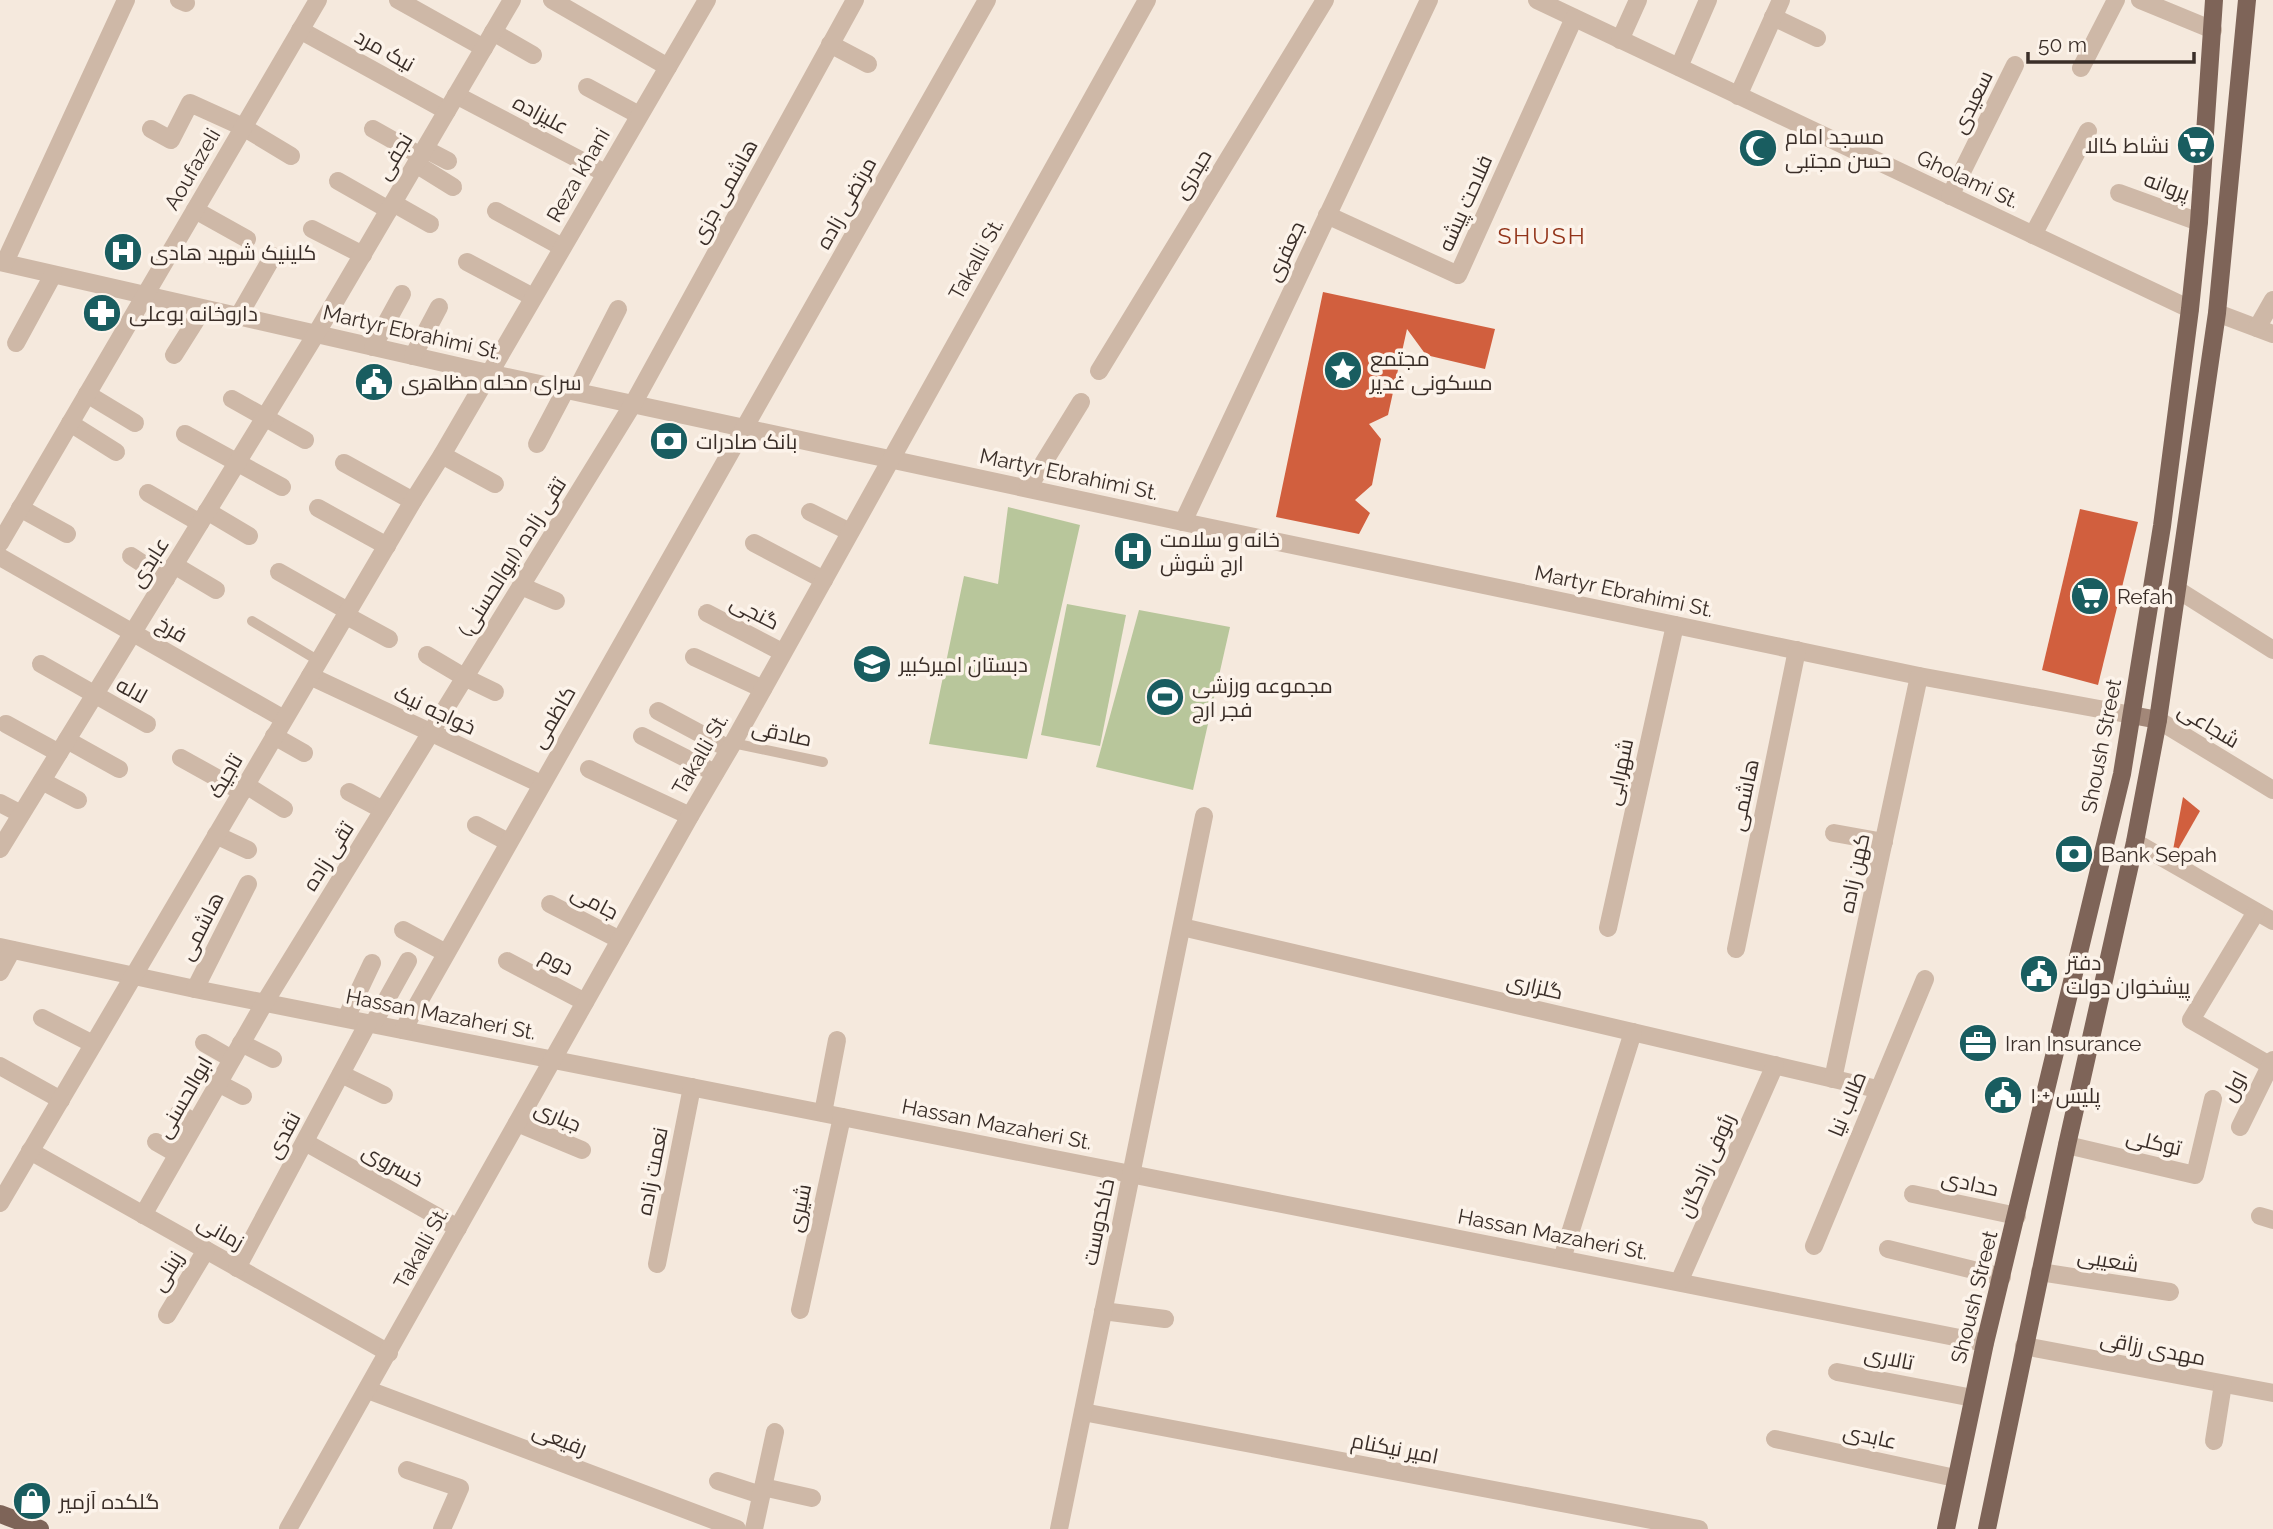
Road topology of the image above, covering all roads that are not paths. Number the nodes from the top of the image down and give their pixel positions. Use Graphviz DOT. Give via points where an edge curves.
graph roads {
  1 [pos="126,0"];
  2 [pos="318,0"];
  3 [pos="398,0"];
  4 [pos="512,0"];
  5 [pos="552,0"];
  6 [pos="707,0"];
  7 [pos="855,0"];
  8 [pos="987,0"];
  9 [pos="1147,0"];
  10 [pos="1325,0"];
  11 [pos="1429,0"];
  12 [pos="1537,0"];
  13 [pos="1638,0"];
  14 [pos="1708,0"];
  15 [pos="1781,0"];
  16 [pos="2116,0"];
  17 [pos="2140,0"];
  18 [pos="2214,0"];
  19 [pos="2247,0"];
  20 [pos="1567,10"];
  21 [pos="1773,17"];
  22 [pos="300,30"];
  23 [pos="2213,30"];
  24 [pos="493,32"];
  25 [pos="1817,38"];
  26 [pos="1620,40"];
  27 [pos="830,44"];
  28 [pos="484,48"];
  29 [pos="533,55"];
  30 [pos="868,64"];
  31 [pos="2015,65"];
  32 [pos="668,67"];
  33 [pos="1679,67"];
  34 [pos="2081,68"];
  35 [pos="587,87"];
  36 [pos="1738,96"];
  37 [pos="452,103"];
  38 [pos="639,115"];
  39 [pos="243,127"];
  40 [pos="151,129"];
  41 [pos="373,129"];
  42 [pos="2088,131"];
  43 [pos="291,156"];
  44 [pos="420,156"];
  45 [pos="448,161"];
  46 [pos="605,173"];
  47 [pos="338,181"];
  48 [pos="453,187"];
  49 [pos="2119,193"];
  50 [pos="1950,196"];
  51 [pos="391,206"];
  52 [pos="195,210"];
  53 [pos="496,211"];
  54 [pos="1326,215"];
  55 [pos="2199,222"];
  56 [pos="430,224"];
  57 [pos="312,229"];
  58 [pos="2033,235"];
  59 [pos="247,239"];
  60 [pos="562,247"];
  61 [pos="363,255"];
  62 [pos="273,256"];
  63 [pos="2,262"];
  64 [pos="467,262"];
  65 [pos="53,275"];
  66 [pos="402,294"];
  67 [pos="144,296"];
  68 [pos="533,297"];
  69 [pos="2273,300"];
  70 [pos="439,307"];
  71 [pos="204,309"];
  72 [pos="618,309"];
  73 [pos="2190,310"];
  74 [pos="2217,313"];
  75 [pos="238,317"];
  76 [pos="2265,331"];
  77 [pos="316,334"];
  78 [pos="16,343"];
  79 [pos="373,347"];
  80 [pos="174,355"];
  81 [pos="413,356"];
  82 [pos="1100,371"];
  83 [pos="488,373"];
  84 [pos="571,390"];
  85 [pos="87,394"];
  86 [pos="232,399"];
  87 [pos="1081,402"];
  88 [pos="633,404"];
  89 [pos="265,418"];
  90 [pos="135,423"];
  91 [pos="70,424"];
  92 [pos="745,428"];
  93 [pos="185,435"];
  94 [pos="305,440"];
  95 [pos="537,444"];
  96 [pos="116,452"];
  97 [pos="442,455"];
  98 [pos="890,459"];
  99 [pos="237,462"];
  100 [pos="344,463"];
  101 [pos="495,484"];
  102 [pos="282,487"];
  103 [pos="1028,488"];
  104 [pos="148,493"];
  105 [pos="412,501"];
  106 [pos="20,508"];
  107 [pos="318,508"];
  108 [pos="810,512"];
  109 [pos="204,517"];
  110 [pos="1183,522"];
  111 [pos="850,532"];
  112 [pos="67,534"];
  113 [pos="249,536"];
  114 [pos="0,543"];
  115 [pos="754,543"];
  116 [pos="387,546"];
  117 [pos="131,556"];
  118 [pos="0,557"];
  119 [pos="170,572"];
  120 [pos="279,572"];
  121 [pos="824,580"];
  122 [pos="520,586"];
  123 [pos="216,590"];
  124 [pos="2178,590"];
  125 [pos="556,601"];
  126 [pos="347,613"];
  127 [pos="707,613"];
  128 [pos="252,621"];
  129 [pos="1675,625"];
  130 [pos="133,633"];
  131 [pos="389,639"];
  132 [pos="1797,650"];
  133 [pos="2273,650"];
  134 [pos="782,652"];
  135 [pos="427,655"];
  136 [pos="694,657"];
  137 [pos="41,664"];
  138 [pos="314,668"];
  139 [pos="1919,676"];
  140 [pos="464,677"];
  141 [pos="763,689"];
  142 [pos="495,692"];
  143 [pos="95,695"];
  144 [pos="658,711"];
  145 [pos="2132,715"];
  146 [pos="284,719"];
  147 [pos="2158,720"];
  148 [pos="6,724"];
  149 [pos="146,724"];
  150 [pos="430,734"];
  151 [pos="642,736"];
  152 [pos="274,737"];
  153 [pos="63,746"];
  154 [pos="731,746"];
  155 [pos="304,753"];
  156 [pos="181,758"];
  157 [pos="823,762"];
  158 [pos="119,769"];
  159 [pos="589,769"];
  160 [pos="715,773"];
  161 [pos="42,781"];
  162 [pos="541,784"];
  163 [pos="244,788"];
  164 [pos="2273,790"];
  165 [pos="349,792"];
  166 [pos="78,800"];
  167 [pos="0,803"];
  168 [pos="284,809"];
  169 [pos="383,810"];
  170 [pos="22,814"];
  171 [pos="690,816"];
  172 [pos="1205,816"];
  173 [pos="476,825"];
  174 [pos="1834,833"];
  175 [pos="216,835"];
  176 [pos="508,842"];
  177 [pos="1884,842"];
  178 [pos="2135,842"];
  179 [pos="0,849"];
  180 [pos="248,850"];
  181 [pos="248,884"];
  182 [pos="550,904"];
  183 [pos="2268,916"];
  184 [pos="1182,927"];
  185 [pos="1608,928"];
  186 [pos="403,930"];
  187 [pos="620,940"];
  188 [pos="6,948"];
  189 [pos="1736,949"];
  190 [pos="446,953"];
  191 [pos="408,961"];
  192 [pos="507,961"];
  193 [pos="372,963"];
  194 [pos="0,972"];
  195 [pos="133,976"];
  196 [pos="1925,979"];
  197 [pos="195,989"];
  198 [pos="265,1002"];
  199 [pos="585,1002"];
  200 [pos="42,1018"];
  201 [pos="346,1018"];
  202 [pos="371,1023"];
  203 [pos="403,1030"];
  204 [pos="1633,1032"];
  205 [pos="837,1040"];
  206 [pos="204,1043"];
  207 [pos="241,1043"];
  208 [pos="93,1044"];
  209 [pos="232,1059"];
  210 [pos="273,1059"];
  211 [pos="553,1059"];
  212 [pos="2272,1064"];
  213 [pos="1775,1065"];
  214 [pos="0,1066"];
  215 [pos="341,1074"];
  216 [pos="1833,1079"];
  217 [pos="218,1083"];
  218 [pos="692,1087"];
  219 [pos="1878,1089"];
  220 [pos="384,1095"];
  221 [pos="243,1096"];
  222 [pos="61,1100"];
  223 [pos="2213,1100"];
  224 [pos="179,1112"];
  225 [pos="823,1113"];
  226 [pos="842,1117"];
  227 [pos="195,1123"];
  228 [pos="517,1123"];
  229 [pos="2239,1127"];
  230 [pos="156,1142"];
  231 [pos="305,1142"];
  232 [pos="2067,1145"];
  233 [pos="582,1150"];
  234 [pos="30,1152"];
  235 [pos="177,1154"];
  236 [pos="1131,1174"];
  237 [pos="1913,1194"];
  238 [pos="0,1203"];
  239 [pos="143,1214"];
  240 [pos="2017,1216"];
  241 [pos="458,1228"];
  242 [pos="1814,1246"];
  243 [pos="1888,1249"];
  244 [pos="206,1250"];
  245 [pos="1562,1259"];
  246 [pos="657,1264"];
  247 [pos="237,1268"];
  248 [pos="2040,1272"];
  249 [pos="2001,1277"];
  250 [pos="1679,1282"];
  251 [pos="2170,1292"];
  252 [pos="800,1310"];
  253 [pos="1103,1311"];
  254 [pos="167,1315"];
  255 [pos="1165,1319"];
  256 [pos="1985,1343"];
  257 [pos="2025,1346"];
  258 [pos="388,1353"];
  259 [pos="1837,1372"];
  260 [pos="2223,1384"];
  261 [pos="368,1390"];
  262 [pos="2273,1393"];
  263 [pos="1973,1398"];
  264 [pos="1083,1412"];
  265 [pos="775,1432"];
  266 [pos="1775,1439"];
  267 [pos="2214,1441"];
  268 [pos="407,1470"];
  269 [pos="1955,1478"];
  270 [pos="718,1481"];
  271 [pos="762,1491"];
  272 [pos="812,1498"];
  273 [pos="0,1514"];
  274 [pos="40,1529"];
  275 [pos="288,1529"];
  276 [pos="442,1529"];
  277 [pos="737,1529"];
  278 [pos="754,1529"];
  279 [pos="1059,1529"];
  280 [pos="1699,1529"];
  281 [pos="1946,1529"];
  282 [pos="1987,1529"];
  1 -- 63 [label="street"];
  2 -- 22 [label="street, Aoufazeli"];
  3 -- 28 [label="street"];
  4 -- 24 [label="street, نجفی"];
  5 -- 32 [label="street"];
  6 -- 32 [label="street, Reza khani"];
  7 -- 27 [label="street, هاشمی جزی"];
  8 -- 92 [label="street, مرتضی زاده"];
  9 -- 98 [label="street, Takalli St."];
  10 -- 82 [label="street, حیدری"];
  11 -- 54 [label="street, جعفری"];
  12 -- 20 [label="street, Gholami St."];
  13 -- 26 [label="street"];
  14 -- 33 [label="street"];
  15 -- 21 [label="street"];
  16 -- 34 [label="street"];
  17 -- 23 [label="street"];
  18 -- 23 [label="main road, Shoush Street"];
  19 -- 74 [label="main road"];
  20 -- 26 [label="street, Gholami St."];
  20 -- 54 [label="street, فلاحت پیشه" via="1458,275"];
  21 -- 25 [label="street"];
  21 -- 36 [label="street"];
  22 -- 37 [label="street, نیک مرد"];
  22 -- 39 [label="street, Aoufazeli"];
  23 -- 55 [label="main road, Shoush Street"];
  24 -- 28 [label="street, نجفی"];
  24 -- 29 [label="street"];
  26 -- 33 [label="street, Gholami St."];
  27 -- 30 [label="street"];
  27 -- 88 [label="street, هاشمی جزی"];
  28 -- 37 [label="street, نجفی"];
  31 -- 50 [label="street, سعیدی"];
  32 -- 38 [label="street, Reza khani"];
  33 -- 36 [label="street, Gholami St."];
  35 -- 38 [label="street"];
  36 -- 50 [label="street, Gholami St."];
  37 -- 44 [label="street, نجفی"];
  37 -- 46 [label="street, علیزاده"];
  38 -- 46 [label="street, Reza khani"];
  39 -- 40 [label="street" via="190,103 171,140"];
  39 -- 43 [label="street"];
  39 -- 52 [label="street, Aoufazeli"];
  41 -- 44 [label="street"];
  42 -- 58 [label="street"];
  44 -- 45 [label="street"];
  44 -- 48 [label="street"];
  44 -- 51 [label="street, نجفی"];
  46 -- 60 [label="street, Reza khani"];
  47 -- 51 [label="street"];
  49 -- 55 [label="street, پروانه"];
  50 -- 58 [label="street, Gholami St."];
  51 -- 56 [label="street"];
  51 -- 61 [label="street, نجفی"];
  52 -- 59 [label="street"];
  52 -- 67 [label="street, Aoufazeli"];
  53 -- 60 [label="street"];
  54 -- 110 [label="street, جعفری"];
  55 -- 73 [label="main road, Shoush Street"];
  57 -- 61 [label="street"];
  58 -- 73 [label="street, Gholami St."];
  60 -- 68 [label="street, Reza khani"];
  61 -- 77 [label="street, نجفی"];
  62 -- 75 [label="street"];
  63 -- 65 [label="street, Martyr Ebrahimi St."];
  64 -- 68 [label="street"];
  65 -- 67 [label="street, Martyr Ebrahimi St."];
  65 -- 78 [label="street"];
  66 -- 79 [label="street"];
  67 -- 71 [label="street, Martyr Ebrahimi St."];
  67 -- 85 [label="street, Aoufazeli"];
  68 -- 83 [label="street, Reza khani"];
  69 -- 76 [label="street"];
  70 -- 81 [label="street"];
  71 -- 75 [label="street, Martyr Ebrahimi St."];
  71 -- 80 [label="street"];
  72 -- 84 [label="street"];
  73 -- 145 [label="main road, Shoush Street"];
  74 -- 76 [label="street"];
  74 -- 124 [label="main road"];
  75 -- 77 [label="street, Martyr Ebrahimi St."];
  77 -- 79 [label="street, Martyr Ebrahimi St."];
  77 -- 89 [label="street, عابدی"];
  79 -- 81 [label="street, Martyr Ebrahimi St."];
  81 -- 83 [label="street, Martyr Ebrahimi St."];
  83 -- 84 [label="street, Martyr Ebrahimi St."];
  83 -- 97 [label="street, تاجیک"];
  84 -- 88 [label="street, Martyr Ebrahimi St."];
  84 -- 95 [label="street"];
  85 -- 90 [label="street"];
  85 -- 91 [label="street, Aoufazeli"];
  86 -- 89 [label="street"];
  87 -- 103 [label="street"];
  88 -- 92 [label="street, Martyr Ebrahimi St."];
  88 -- 122 [label="street, تقی زاده (ابوالحسنی)"];
  89 -- 94 [label="street"];
  89 -- 99 [label="street, عابدی"];
  91 -- 96 [label="street"];
  91 -- 106 [label="street, Aoufazeli"];
  92 -- 98 [label="street, Martyr Ebrahimi St."];
  92 -- 162 [label="street, کاظمی"];
  93 -- 99 [label="street"];
  97 -- 101 [label="street"];
  97 -- 105 [label="street, تاجیک"];
  98 -- 103 [label="street, Martyr Ebrahimi St."];
  98 -- 111 [label="street, Takalli St."];
  99 -- 102 [label="street"];
  99 -- 109 [label="street, عابدی"];
  100 -- 105 [label="street"];
  103 -- 110 [label="street, Martyr Ebrahimi St."];
  104 -- 109 [label="street"];
  105 -- 116 [label="street, تاجیک"];
  106 -- 112 [label="street"];
  106 -- 114 [label="street, Aoufazeli"];
  107 -- 116 [label="street"];
  108 -- 111 [label="street"];
  109 -- 113 [label="street"];
  109 -- 119 [label="street, عابدی"];
  110 -- 129 [label="street, Martyr Ebrahimi St."];
  111 -- 121 [label="street, Takalli St."];
  115 -- 121 [label="street"];
  116 -- 126 [label="street, تاجیک"];
  117 -- 119 [label="street"];
  118 -- 130 [label="street, فرخ"];
  119 -- 123 [label="street"];
  119 -- 130 [label="street, عابدی"];
  120 -- 126 [label="street"];
  121 -- 134 [label="street, Takalli St."];
  122 -- 125 [label="street"];
  122 -- 140 [label="street, تقی زاده (ابوالحسنی)"];
  124 -- 133 [label="street"];
  124 -- 147 [label="main road"];
  126 -- 131 [label="street"];
  126 -- 138 [label="street, تاجیک"];
  127 -- 134 [label="street, گنجی"];
  128 -- 138 [label="lane"];
  129 -- 132 [label="street, Martyr Ebrahimi St."];
  129 -- 185 [label="street, شهرابی"];
  130 -- 143 [label="street, عابدی"];
  130 -- 146 [label="street, فرخ"];
  132 -- 139 [label="street, Martyr Ebrahimi St."];
  132 -- 189 [label="street, هاشمی"];
  134 -- 141 [label="street, Takalli St."];
  135 -- 140 [label="street"];
  136 -- 141 [label="street"];
  137 -- 143 [label="street, لاله"];
  138 -- 146 [label="street, تاجیک"];
  138 -- 150 [label="street, خواجه نیک"];
  139 -- 145 [label="street, Martyr Ebrahimi St."];
  139 -- 177 [label="street, کهن زاده"];
  140 -- 142 [label="street"];
  140 -- 150 [label="street, تقی زاده (ابوالحسنی)"];
  141 -- 154 [label="street, Takalli St."];
  143 -- 149 [label="street, لاله"];
  143 -- 153 [label="street, عابدی"];
  144 -- 154 [label="street"];
  145 -- 147 [label="street"];
  145 -- 240 [label="main road, Shoush Street"];
  146 -- 152 [label="street, تاجیک"];
  147 -- 164 [label="street, شجاعی"];
  147 -- 178 [label="main road"];
  148 -- 153 [label="street"];
  150 -- 162 [label="street, خواجه نیک"];
  150 -- 169 [label="street, تقی زاده"];
  151 -- 160 [label="street"];
  152 -- 155 [label="street"];
  152 -- 163 [label="street, تاجیک"];
  153 -- 158 [label="street"];
  153 -- 161 [label="street, عابدی"];
  154 -- 157 [label="lane, صادقی"];
  154 -- 160 [label="street, Takalli St."];
  156 -- 163 [label="street"];
  159 -- 171 [label="street"];
  160 -- 171 [label="street, Takalli St."];
  161 -- 166 [label="street"];
  161 -- 170 [label="street, عابدی"];
  162 -- 176 [label="street, کاظمی"];
  163 -- 168 [label="street"];
  163 -- 175 [label="street, تاجیک"];
  165 -- 169 [label="street"];
  167 -- 170 [label="street"];
  169 -- 198 [label="street, تقی زاده"];
  170 -- 179 [label="street, عابدی"];
  171 -- 187 [label="street, Takalli St."];
  172 -- 184 [label="street, خاکدوست"];
  173 -- 176 [label="street"];
  174 -- 177 [label="street"];
  175 -- 180 [label="street"];
  175 -- 195 [label="street, تاجیک"];
  176 -- 190 [label="street, کاظمی"];
  177 -- 216 [label="street, کهن زاده"];
  178 -- 183 [label="street"];
  178 -- 232 [label="main road"];
  181 -- 197 [label="street, هاشمی"];
  182 -- 187 [label="street, جامی"];
  183 -- 212 [label="street" via="2191,1020"];
  184 -- 204 [label="street, گلزاری"];
  184 -- 236 [label="street, خاکدوست"];
  186 -- 190 [label="street"];
  187 -- 199 [label="street, Takalli St."];
  188 -- 194 [label="street"];
  188 -- 195 [label="street, Hassan Mazaheri St."];
  190 -- 203 [label="street, کاظمی"];
  191 -- 202 [label="street, نقدی"];
  192 -- 199 [label="street, دوم"];
  193 -- 201 [label="street"];
  195 -- 197 [label="street, Hassan Mazaheri St."];
  195 -- 208 [label="street, تاجیک"];
  196 -- 219 [label="street, طالب نیا"];
  197 -- 198 [label="street, Hassan Mazaheri St."];
  198 -- 201 [label="street, Hassan Mazaheri St."];
  198 -- 207 [label="street, ابوالحسنی"];
  199 -- 211 [label="street, Takalli St."];
  200 -- 208 [label="street"];
  201 -- 202 [label="street, Hassan Mazaheri St."];
  202 -- 203 [label="street, Hassan Mazaheri St."];
  202 -- 215 [label="street, نقدی"];
  203 -- 211 [label="street, Hassan Mazaheri St."];
  204 -- 213 [label="street, گلزاری"];
  204 -- 245 [label="street"];
  205 -- 225 [label="street"];
  206 -- 209 [label="street"];
  207 -- 209 [label="street, ابوالحسنی"];
  207 -- 210 [label="street"];
  208 -- 222 [label="street, تاجیک"];
  209 -- 217 [label="street, ابوالحسنی"];
  211 -- 218 [label="street, Hassan Mazaheri St."];
  211 -- 228 [label="street, Takalli St."];
  212 -- 229 [label="street, اول"];
  213 -- 216 [label="street, گلزاری"];
  213 -- 250 [label="street, رئوفی زادگان"];
  214 -- 222 [label="street"];
  215 -- 220 [label="street"];
  215 -- 231 [label="street, نقدی"];
  216 -- 219 [label="street, گلزاری"];
  217 -- 221 [label="street"];
  217 -- 227 [label="street, ابوالحسنی"];
  218 -- 225 [label="street, Hassan Mazaheri St."];
  218 -- 246 [label="street, نعمت زاده"];
  219 -- 242 [label="street, طالب نیا"];
  222 -- 234 [label="street, تاجیک"];
  223 -- 232 [label="street, توکلی" via="2195,1175"];
  224 -- 227 [label="street"];
  225 -- 226 [label="street, Hassan Mazaheri St."];
  226 -- 236 [label="street, Hassan Mazaheri St."];
  226 -- 252 [label="street, شیری"];
  227 -- 235 [label="street, ابوالحسنی"];
  228 -- 233 [label="street, جباری"];
  228 -- 241 [label="street, Takalli St."];
  230 -- 235 [label="street"];
  231 -- 241 [label="street, خسروی"];
  231 -- 247 [label="street, نقدی"];
  232 -- 248 [label="main road"];
  234 -- 238 [label="street, تاجیک"];
  234 -- 239 [label="street, زمانی"];
  235 -- 239 [label="street, ابوالحسنی"];
  236 -- 245 [label="street, Hassan Mazaheri St."];
  236 -- 253 [label="street, خاکدوست"];
  237 -- 240 [label="street, حدادی"];
  239 -- 244 [label="street, زمانی"];
  240 -- 249 [label="main road, Shoush Street"];
  241 -- 258 [label="street, Takalli St."];
  243 -- 249 [label="street"];
  244 -- 247 [label="street, زمانی"];
  244 -- 254 [label="street, زینلی"];
  245 -- 250 [label="street, Hassan Mazaheri St."];
  247 -- 258 [label="street, زمانی"];
  248 -- 251 [label="street, شعیبی"];
  248 -- 257 [label="main road"];
  249 -- 256 [label="main road, Shoush Street"];
  250 -- 256 [label="street, Hassan Mazaheri St."];
  253 -- 255 [label="street"];
  253 -- 264 [label="street, خاکدوست"];
  256 -- 263 [label="main road, Shoush Street"];
  257 -- 260 [label="street, مهدی رزاقی"];
  257 -- 282 [label="main road"];
  258 -- 261 [label="street, Takalli St."];
  259 -- 263 [label="street, تالاری"];
  260 -- 262 [label="street, مهدی رزاقی"];
  260 -- 267 [label="street"];
  261 -- 275 [label="street, Takalli St."];
  261 -- 277 [label="street, رفیعی"];
  263 -- 269 [label="main road, Shoush Street"];
  264 -- 279 [label="street, خاکدوست"];
  264 -- 280 [label="street, امیر نیکنام"];
  265 -- 271 [label="street"];
  266 -- 269 [label="street, عابدی"];
  268 -- 276 [label="street" via="460,1488"];
  269 -- 281 [label="main road, Shoush Street"];
  270 -- 271 [label="street"];
  271 -- 272 [label="street"];
  271 -- 278 [label="street"];
  273 -- 274 [label="main road"];
}
